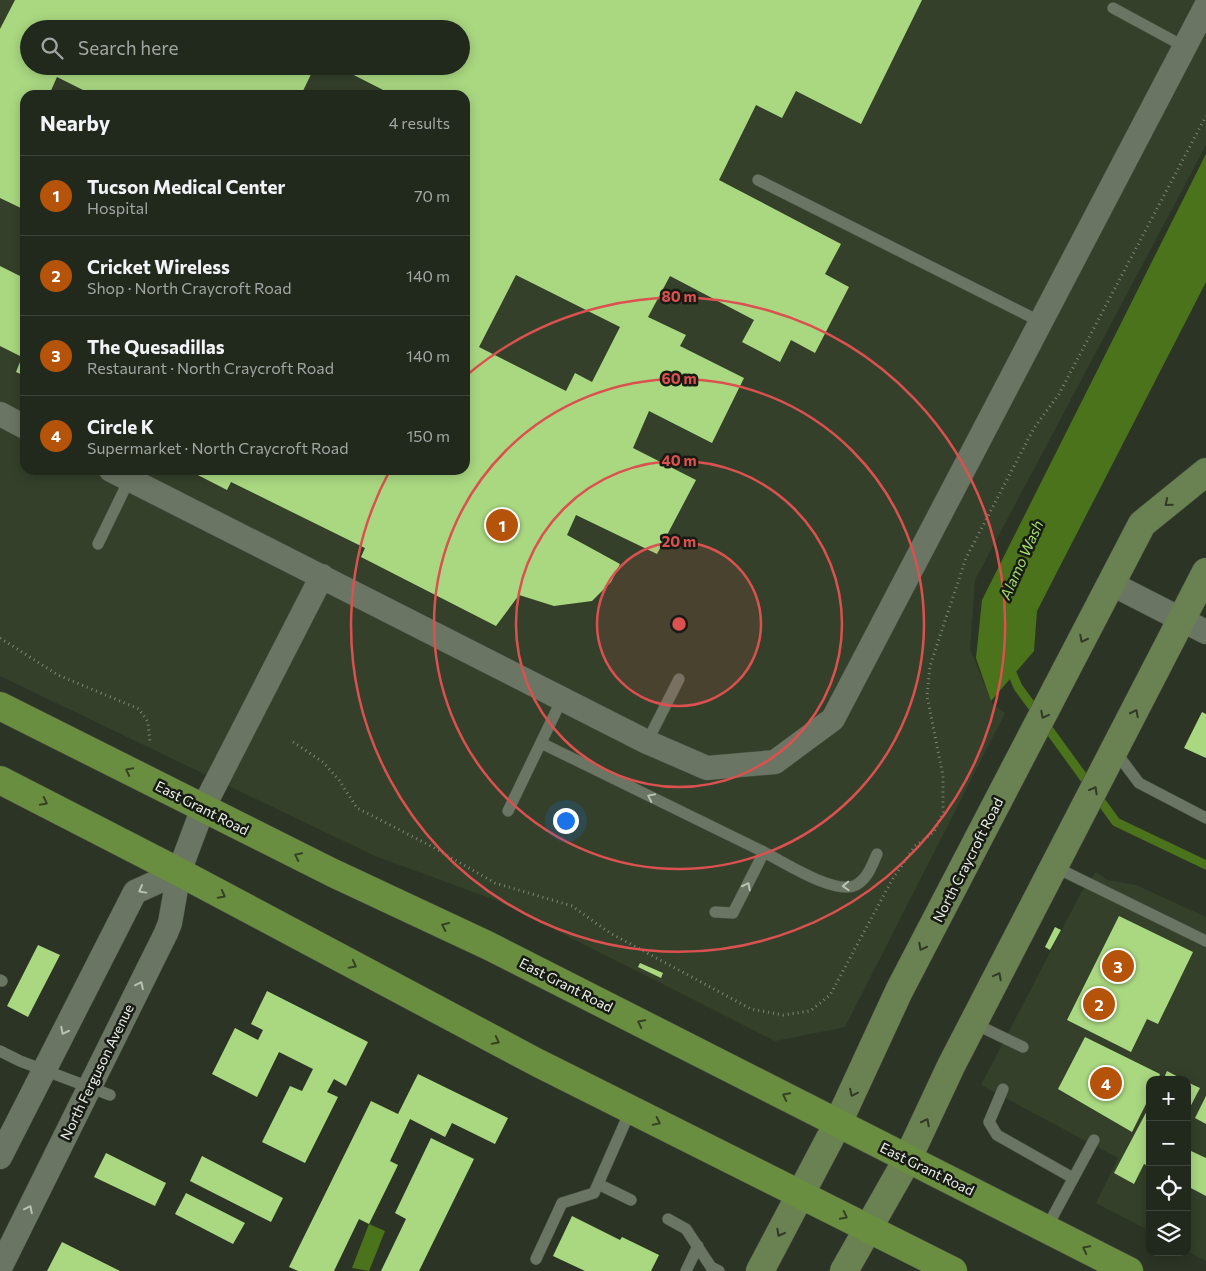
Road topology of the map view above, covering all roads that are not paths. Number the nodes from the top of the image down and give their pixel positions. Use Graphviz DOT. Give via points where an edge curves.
graph roads {
  1 [pos="1206,6"];
  2 [pos="1113,8"];
  3 [pos="1185,46"];
  4 [pos="758,180"];
  5 [pos="1041,322"];
  6 [pos="0,414"];
  7 [pos="20,424"];
  8 [pos="1206,472"];
  9 [pos="124,475"];
  10 [pos="129,475"];
  11 [pos="98,544"];
  12 [pos="1206,572"];
  13 [pos="322,576"];
  14 [pos="1112,584"];
  15 [pos="1194,626"];
  16 [pos="680,678"];
  17 [pos="562,699"];
  18 [pos="0,706"];
  19 [pos="647,742"];
  20 [pos="541,743"];
  21 [pos="1114,754"];
  22 [pos="0,780"];
  23 [pos="204,808"];
  24 [pos="508,811"];
  25 [pos="1206,818"];
  26 [pos="764,852"];
  27 [pos="877,854"];
  28 [pos="1054,867"];
  29 [pos="179,872"];
  30 [pos="715,912"];
  31 [pos="1206,941"];
  32 [pos="973,1023"];
  33 [pos="1023,1047"];
  34 [pos="0,1051"];
  35 [pos="45,1069"];
  36 [pos="1003,1089"];
  37 [pos="100,1091"];
  38 [pos="631,1109"];
  39 [pos="838,1123"];
  40 [pos="1094,1140"];
  41 [pos="0,1157"];
  42 [pos="907,1160"];
  43 [pos="1073,1178"];
  44 [pos="598,1184"];
  45 [pos="801,1194"];
  46 [pos="631,1200"];
  47 [pos="668,1220"];
  48 [pos="868,1229"];
  49 [pos="1046,1229"];
  50 [pos="8,1232"];
  51 [pos="698,1246"];
  52 [pos="536,1259"];
  53 [pos="0,1268"];
  54 [pos="686,1271"];
  55 [pos="719,1271"];
  56 [pos="760,1271"];
  57 [pos="844,1271"];
  58 [pos="953,1271"];
  59 [pos="1129,1271"];
  1 -- 3 [label="street"];
  2 -- 3 [label="lane"];
  3 -- 5 [label="street"];
  4 -- 5 [label="lane"];
  5 -- 19 [label="street" via="833,719 775,762 707,768"];
  6 -- 7 [label="street"];
  8 -- 14 [label="main road, North Craycroft Road, one-way" via="1142,524"];
  9 -- 11 [label="lane"];
  10 -- 13 [label="street"];
  12 -- 15 [label="main road"];
  13 -- 17 [label="street"];
  13 -- 23 [label="street, North Ferguson Avenue"];
  14 -- 15 [label="street"];
  14 -- 39 [label="main road, North Craycroft Road, one-way" via="899,991"];
  21 -- 15 [label="main road, one-way"];
  16 -- 19 [label="lane"];
  17 -- 19 [label="street"];
  17 -- 20 [label="lane"];
  23 -- 18 [label="main road, East Grant Road, one-way"];
  20 -- 24 [label="lane"];
  26 -- 20 [label="lane, one-way"];
  21 -- 25 [label="lane" via="1139,783"];
  28 -- 21 [label="main road, one-way"];
  22 -- 29 [label="main road, one-way"];
  23 -- 29 [label="street, North Ferguson Avenue"];
  39 -- 23 [label="main road, East Grant Road, one-way" via="489,946"];
  27 -- 26 [label="lane, one-way" via="868,875 855,886 833,886"];
  30 -- 26 [label="lane, one-way" via="733,913"];
  28 -- 31 [label="lane"];
  32 -- 28 [label="main road, one-way"];
  29 -- 35 [label="street, one-way" via="135,892"];
  37 -- 29 [label="street, North Ferguson Avenue, one-way" via="168,928"];
  29 -- 38 [label="main road, one-way"];
  32 -- 33 [label="lane"];
  42 -- 32 [label="main road, one-way"];
  34 -- 35 [label="lane"];
  35 -- 37 [label="lane"];
  35 -- 41 [label="street"];
  36 -- 43 [label="lane" via="989,1122 997,1135"];
  50 -- 37 [label="street, North Ferguson Avenue, one-way"];
  38 -- 44 [label="lane"];
  38 -- 45 [label="main road, one-way"];
  39 -- 42 [label="main road, East Grant Road"];
  39 -- 45 [label="main road, North Craycroft Road"];
  40 -- 43 [label="lane"];
  42 -- 48 [label="main road"];
  42 -- 49 [label="main road, East Grant Road"];
  43 -- 49 [label="lane"];
  44 -- 46 [label="lane"];
  44 -- 52 [label="lane" via="594,1193 562,1203"];
  45 -- 48 [label="main road, one-way"];
  45 -- 56 [label="main road, North Craycroft Road, one-way"];
  47 -- 51 [label="lane" via="686,1229"];
  48 -- 57 [label="main road"];
  48 -- 58 [label="main road"];
  59 -- 49 [label="main road, East Grant Road, one-way"];
  50 -- 53 [label="street, North Ferguson Avenue"];
  51 -- 54 [label="lane"];
  51 -- 55 [label="lane" via="711,1267"];
}
